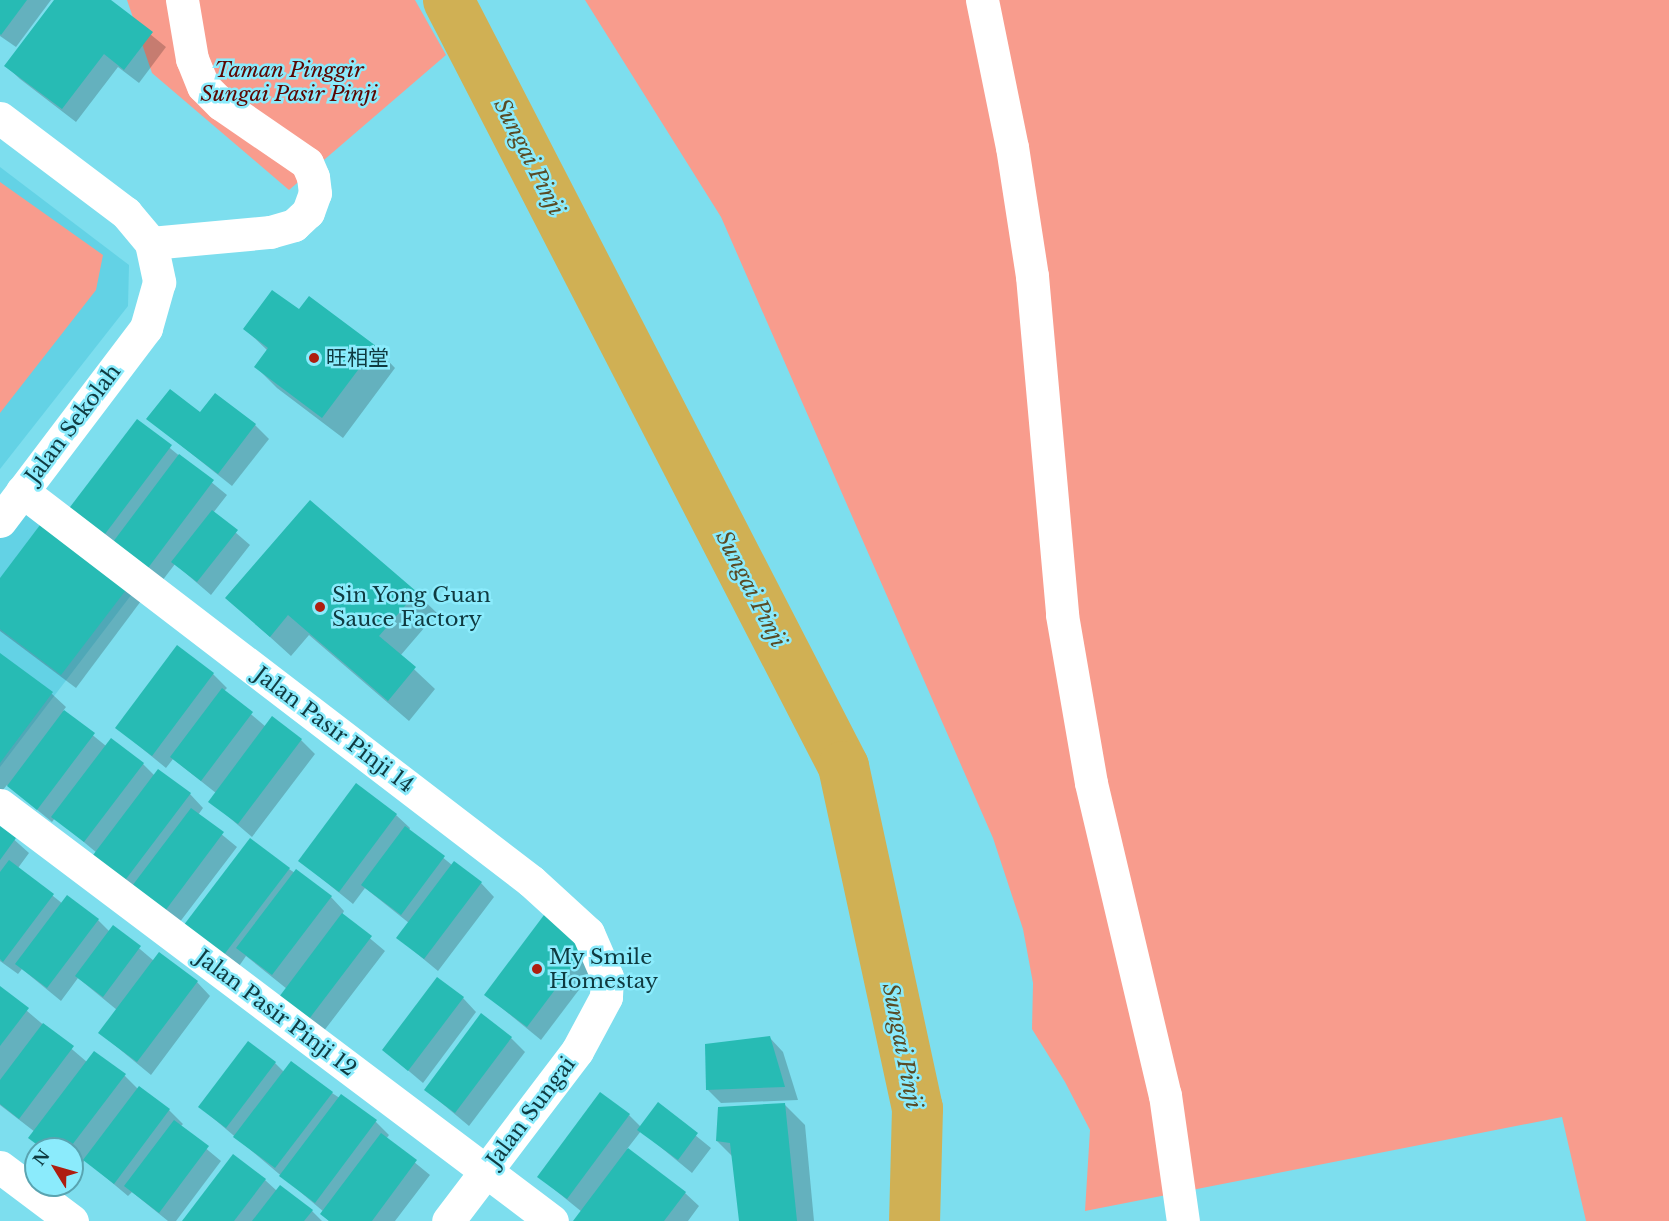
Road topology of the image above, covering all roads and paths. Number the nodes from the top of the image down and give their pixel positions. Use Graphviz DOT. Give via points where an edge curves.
graph roads {
  1 [pos="182,0"];
  2 [pos="982,0"];
  3 [pos="0,118"];
  4 [pos="151,243"];
  5 [pos="22,491"];
  6 [pos="0,521"];
  7 [pos="0,805"];
  8 [pos="606,997"];
  9 [pos="0,1167"];
  10 [pos="486,1171"];
  11 [pos="72,1221"];
  12 [pos="447,1221"];
  13 [pos="552,1221"];
  14 [pos="1183,1221"];
  1 -- 4 [label="street" via="192,59 203,86 220,104 307,163 314,177 315,193 308,212 294,225 270,232"];
  2 -- 14 [label="street" via="1012,147 1032,276 1062,615 1091,783 1165,1095"];
  3 -- 4 [label="street" via="126,213"];
  4 -- 5 [label="street, Jalan Sekolah" via="159,282 146,328"];
  5 -- 6 [label="street, Jalan Sekolah"];
  5 -- 8 [label="street, Jalan Pasir Pinji 14" via="531,881 588,933 607,976"];
  7 -- 10 [label="street, Jalan Pasir Pinji 12"];
  8 -- 10 [label="street, Jalan Sungai" via="577,1051"];
  9 -- 11 [label="street"];
  10 -- 12 [label="street, Jalan Sungai"];
  10 -- 13 [label="street, Jalan Pasir Pinji 12"];
}
